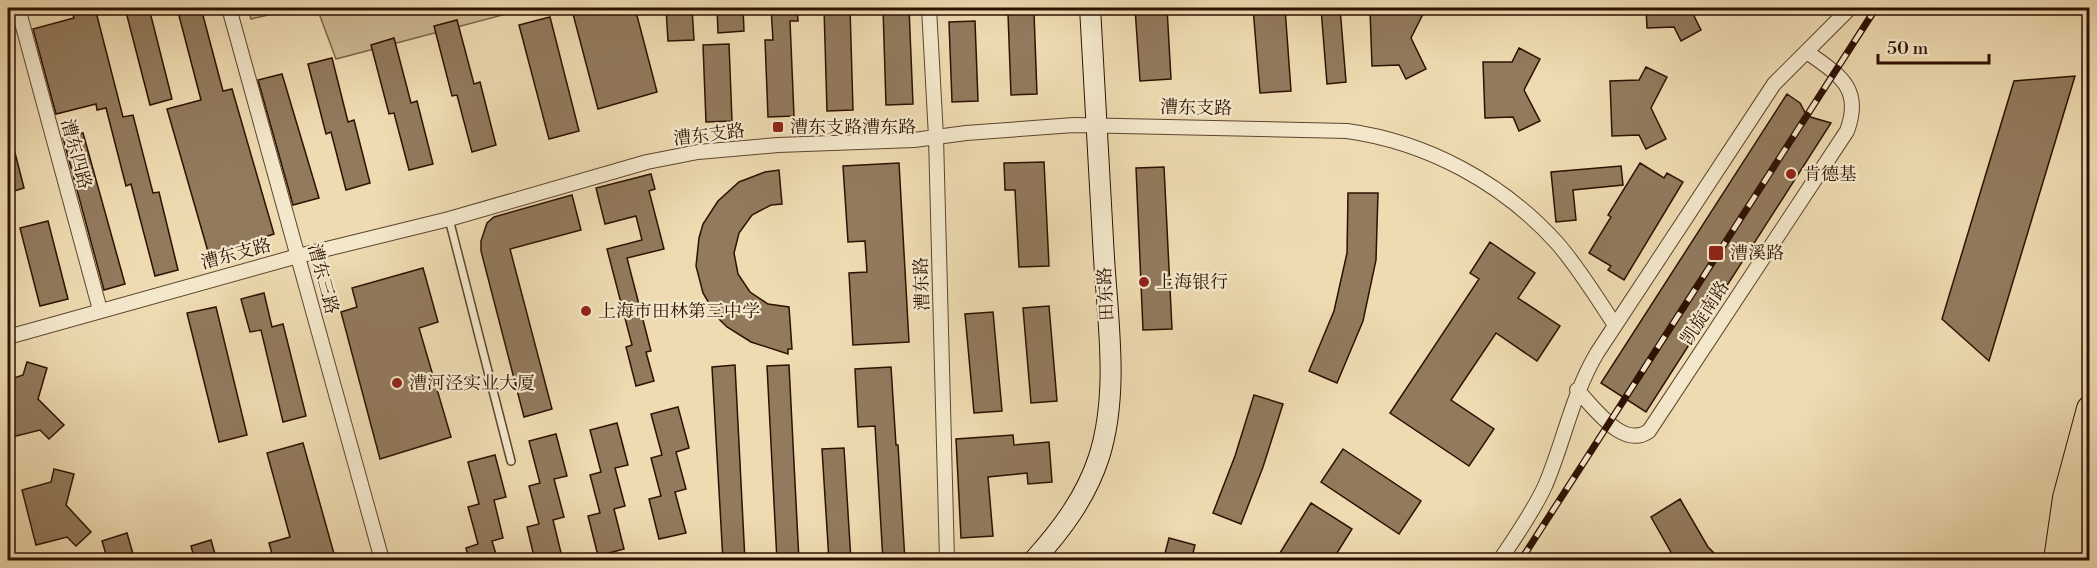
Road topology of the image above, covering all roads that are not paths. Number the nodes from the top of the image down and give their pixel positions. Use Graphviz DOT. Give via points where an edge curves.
graph roads {
  1 [pos="18,8"];
  2 [pos="230,8"];
  3 [pos="928,8"];
  4 [pos="1090,8"];
  5 [pos="1850,8"];
  6 [pos="1807,52"];
  7 [pos="1096,125"];
  8 [pos="936,137"];
  9 [pos="449,219"];
  10 [pos="298,256"];
  11 [pos="100,310"];
  12 [pos="1615,325"];
  13 [pos="8,336"];
  14 [pos="1577,390"];
  15 [pos="2090,410"];
  16 [pos="2080,443"];
  17 [pos="510,461"];
  18 [pos="2090,494"];
  19 [pos="382,561"];
  20 [pos="947,561"];
  21 [pos="1035,561"];
  22 [pos="1500,561"];
  23 [pos="2040,561"];
  24 [pos="2057,561"];
  25 [pos="2079,561"];
  1 -- 11 [label="street, 漕东四路"];
  2 -- 10 [label="street, 漕东三路"];
  3 -- 8 [label="street, 漕东路"];
  4 -- 7 [label="street, 田东路"];
  5 -- 6 [label="street"];
  6 -- 12 [label="street" via="1774,84"];
  6 -- 14 [label="street, 凯旋南路" via="1837,74 1850,91 1853,105 1846,131 1649,431 1636,437 1623,435"];
  7 -- 8 [label="street, 漕东支路"];
  7 -- 12 [label="street, 漕东支路" via="1347,131 1419,149 1459,167 1522,210 1573,263"];
  7 -- 21 [label="street, 田东路" via="1109,338 1107,418 1087,488 1066,523"];
  8 -- 9 [label="street, 漕东支路" via="755,147 675,156"];
  8 -- 20 [label="street, 漕东路"];
  9 -- 10 [label="street, 漕东支路"];
  9 -- 17 [label="lane"];
  10 -- 11 [label="street, 漕东支路"];
  10 -- 19 [label="street, 漕东三路"];
  11 -- 13 [label="street, 漕东支路"];
  12 -- 14 [label="street"];
  14 -- 22 [label="street" via="1546,484"];
  15 -- 16 [label="highway"];
  16 -- 23 [label="highway"];
  16 -- 24 [label="highway" via="2066,498"];
  18 -- 25 [label="highway"];
}
